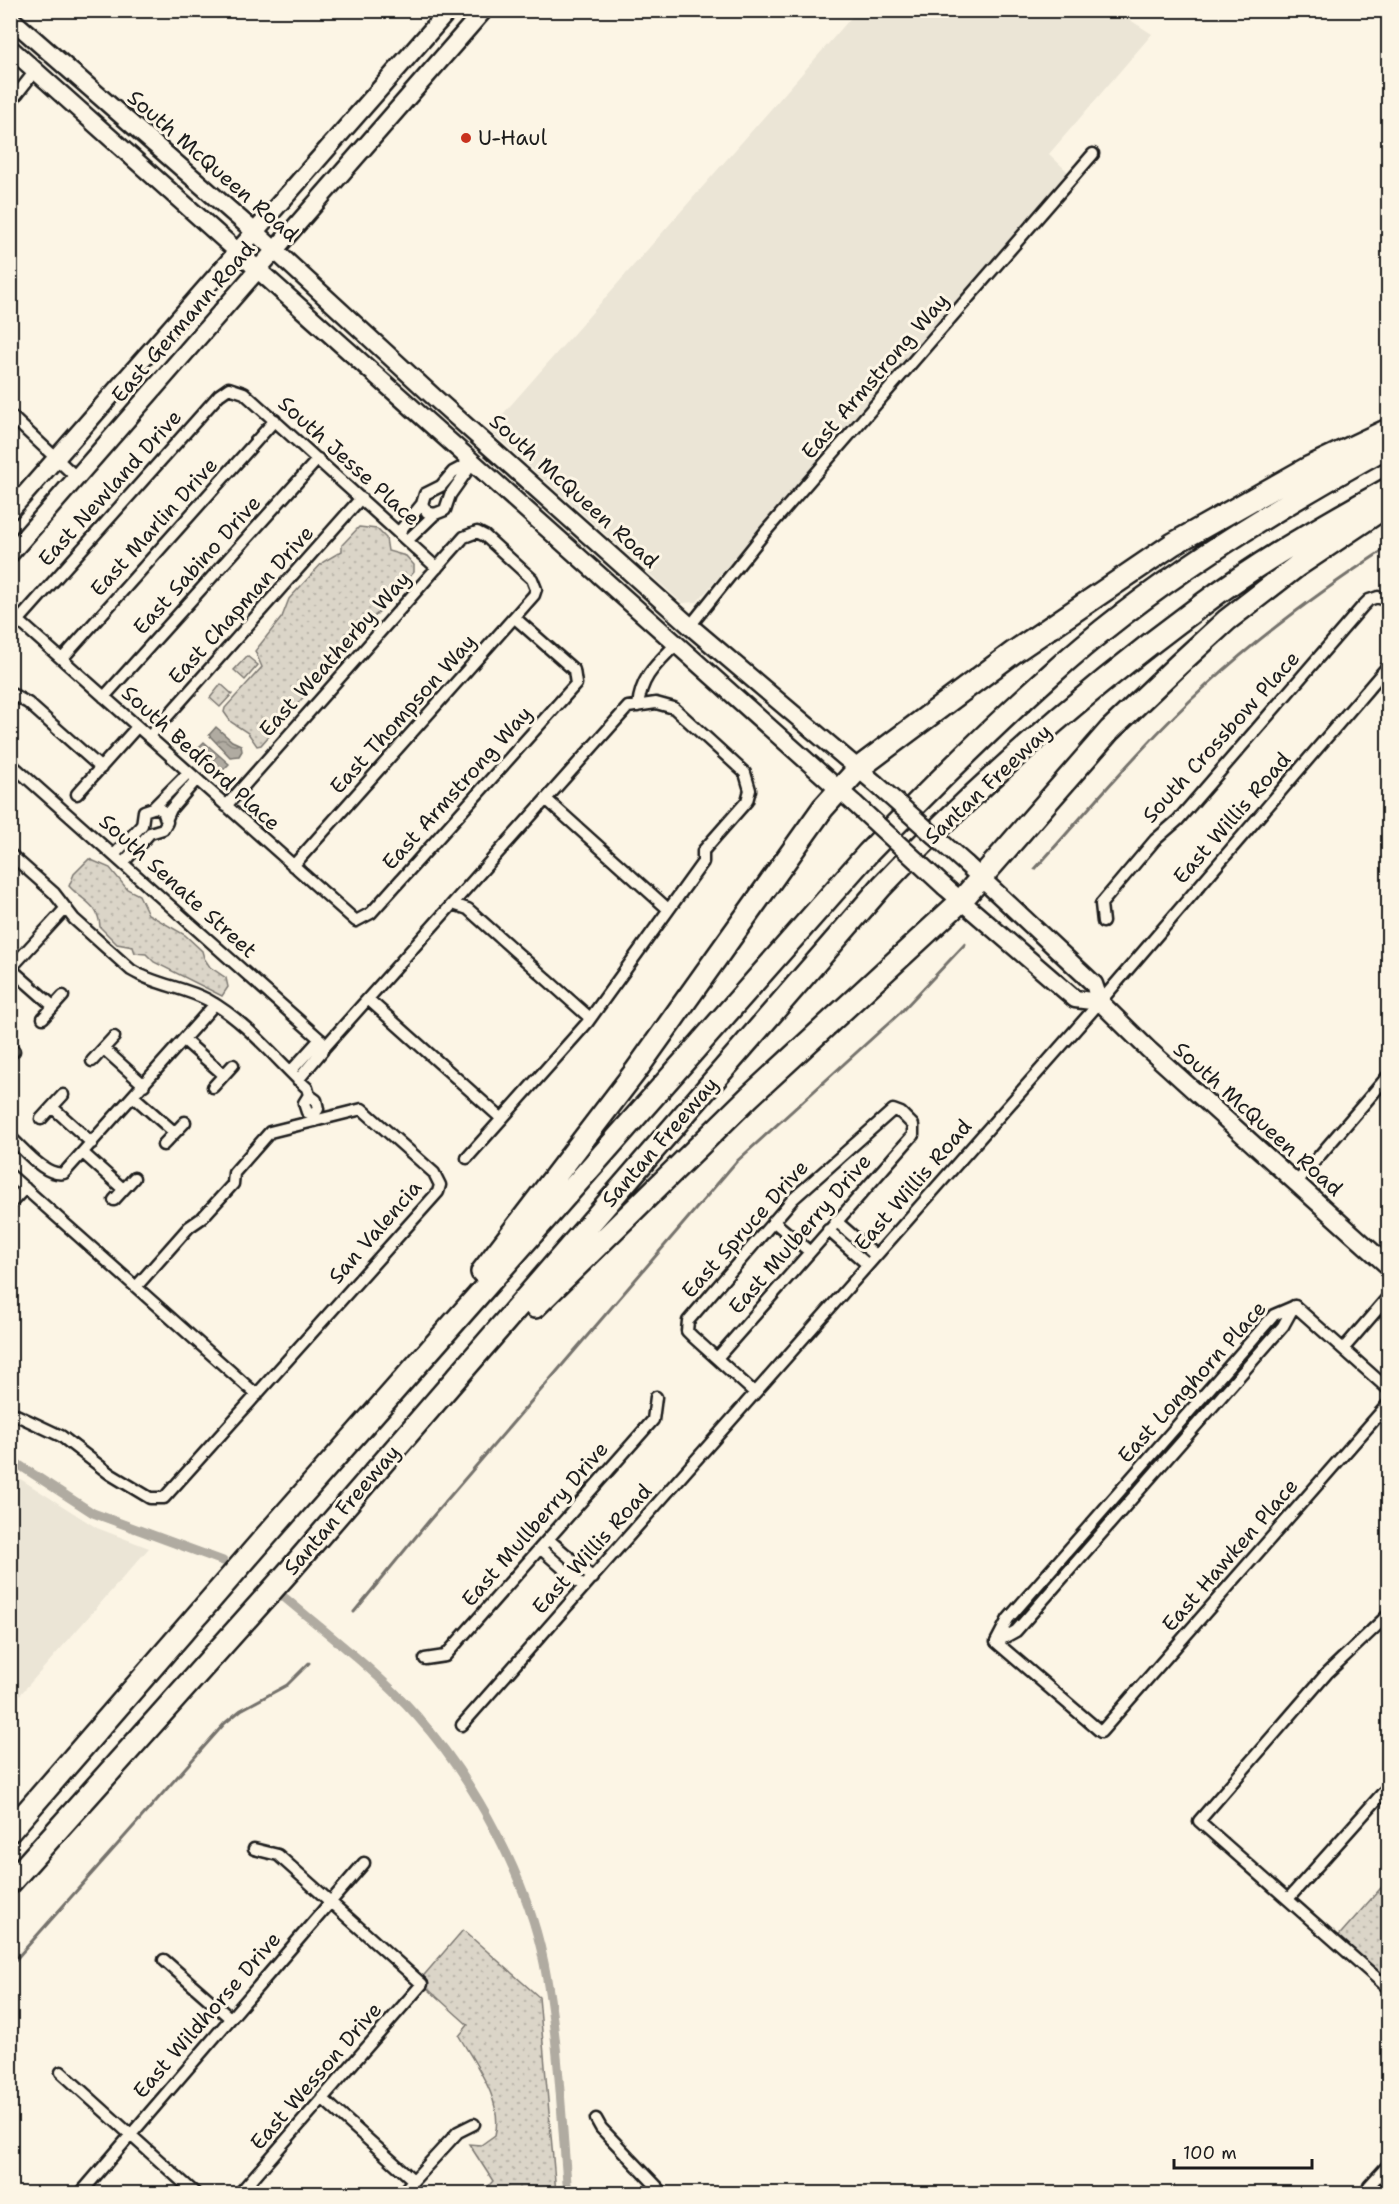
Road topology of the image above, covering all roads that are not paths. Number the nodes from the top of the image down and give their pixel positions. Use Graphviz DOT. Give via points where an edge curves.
graph roads {
  1 [pos="449,10"];
  2 [pos="484,10"];
  3 [pos="10,18"];
  4 [pos="419,45"];
  5 [pos="10,48"];
  6 [pos="438,64"];
  7 [pos="35,71"];
  8 [pos="10,103"];
  9 [pos="1093,154"];
  10 [pos="256,233"];
  11 [pos="276,250"];
  12 [pos="238,253"];
  13 [pos="258,271"];
  14 [pos="372,372"];
  15 [pos="233,387"];
  16 [pos="436,399"];
  17 [pos="10,415"];
  18 [pos="275,420"];
  19 [pos="1389,430"];
  20 [pos="488,445"];
  21 [pos="1389,446"];
  22 [pos="56,459"];
  23 [pos="318,459"];
  24 [pos="474,461"];
  25 [pos="77,478"];
  26 [pos="1389,489"];
  27 [pos="361,498"];
  28 [pos="422,504"];
  29 [pos="1389,505"];
  30 [pos="10,511"];
  31 [pos="435,514"];
  32 [pos="399,532"];
  33 [pos="408,540"];
  34 [pos="10,554"];
  35 [pos="437,568"];
  36 [pos="536,586"];
  37 [pos="1389,602"];
  38 [pos="15,616"];
  39 [pos="515,618"];
  40 [pos="690,626"];
  41 [pos="677,643"];
  42 [pos="62,659"];
  43 [pos="1389,666"];
  44 [pos="10,693"];
  45 [pos="104,697"];
  46 [pos="638,706"];
  47 [pos="137,727"];
  48 [pos="149,737"];
  49 [pos="10,763"];
  50 [pos="101,768"];
  51 [pos="859,768"];
  52 [pos="192,776"];
  53 [pos="839,790"];
  54 [pos="77,794"];
  55 [pos="546,799"];
  56 [pos="226,806"];
  57 [pos="154,807"];
  58 [pos="167,818"];
  59 [pos="10,854"];
  60 [pos="119,859"];
  61 [pos="293,866"];
  62 [pos="983,878"];
  63 [pos="960,902"];
  64 [pos="453,904"];
  65 [pos="66,908"];
  66 [pos="668,909"];
  67 [pos="360,920"];
  68 [pos="1102,922"];
  69 [pos="11,966"];
  70 [pos="63,996"];
  71 [pos="368,999"];
  72 [pos="1100,1002"];
  73 [pos="215,1004"];
  74 [pos="53,1006"];
  75 [pos="43,1018"];
  76 [pos="590,1018"];
  77 [pos="114,1037"];
  78 [pos="184,1041"];
  79 [pos="322,1043"];
  80 [pos="104,1049"];
  81 [pos="92,1061"];
  82 [pos="233,1065"];
  83 [pos="224,1075"];
  84 [pos="295,1075"];
  85 [pos="1389,1076"];
  86 [pos="144,1085"];
  87 [pos="213,1087"];
  88 [pos="63,1095"];
  89 [pos="133,1096"];
  90 [pos="52,1107"];
  91 [pos="314,1118"];
  92 [pos="41,1119"];
  93 [pos="502,1119"];
  94 [pos="185,1122"];
  95 [pos="174,1132"];
  96 [pos="913,1135"];
  97 [pos="10,1137"];
  98 [pos="92,1143"];
  99 [pos="163,1145"];
  100 [pos="83,1153"];
  101 [pos="467,1158"];
  102 [pos="10,1174"];
  103 [pos="134,1178"];
  104 [pos="1296,1184"];
  105 [pos="26,1188"];
  106 [pos="123,1189"];
  107 [pos="114,1200"];
  108 [pos="10,1204"];
  109 [pos="773,1221"];
  110 [pos="832,1226"];
  111 [pos="810,1252"];
  112 [pos="872,1261"];
  113 [pos="1389,1266"];
  114 [pos="136,1287"];
  115 [pos="1389,1297"];
  116 [pos="1295,1306"];
  117 [pos="1248,1345"];
  118 [pos="1344,1348"];
  119 [pos="1259,1353"];
  120 [pos="717,1358"];
  121 [pos="1389,1389"];
  122 [pos="755,1393"];
  123 [pos="257,1395"];
  124 [pos="656,1397"];
  125 [pos="1389,1404"];
  126 [pos="1193,1408"];
  127 [pos="10,1412"];
  128 [pos="1204,1416"];
  129 [pos="352,1441"];
  130 [pos="1135,1474"];
  131 [pos="1146,1482"];
  132 [pos="1080,1537"];
  133 [pos="548,1539"];
  134 [pos="1090,1546"];
  135 [pos="540,1548"];
  136 [pos="567,1555"];
  137 [pos="559,1565"];
  138 [pos="291,1569"];
  139 [pos="593,1578"];
  140 [pos="585,1587"];
  141 [pos="1025,1599"];
  142 [pos="1036,1607"];
  143 [pos="1389,1615"];
  144 [pos="996,1642"];
  145 [pos="424,1659"];
  146 [pos="462,1725"];
  147 [pos="1389,1787"];
  148 [pos="10,1831"];
  149 [pos="254,1849"];
  150 [pos="364,1863"];
  151 [pos="10,1882"];
  152 [pos="1288,1899"];
  153 [pos="330,1902"];
  154 [pos="164,1960"];
  155 [pos="1389,1988"];
  156 [pos="230,2018"];
  157 [pos="61,2072"];
  158 [pos="322,2098"];
  159 [pos="596,2119"];
  160 [pos="474,2124"];
  161 [pos="131,2133"];
  162 [pos="1389,2165"];
  163 [pos="413,2180"];
  164 [pos="80,2193"];
  165 [pos="196,2193"];
  166 [pos="239,2193"];
  167 [pos="401,2193"];
  168 [pos="664,2193"];
  169 [pos="1367,2193"];
  1 -- 4 [label="main road, East Germann Road"];
  2 -- 6 [label="main road, East Germann Road"];
  3 -- 10 [label="main road, South McQueen Road"];
  4 -- 6 [label="main road"];
  4 -- 10 [label="main road, East Germann Road"];
  5 -- 7 [label="main road, South McQueen Road"];
  6 -- 11 [label="main road, East Germann Road"];
  7 -- 8 [label="street"];
  7 -- 12 [label="main road, South McQueen Road"];
  9 -- 40 [label="street, East Armstrong Way" via="766,531"];
  10 -- 11 [label="main road, South McQueen Road"];
  10 -- 12 [label="main road, East Germann Road"];
  11 -- 13 [label="main road, East Germann Road"];
  11 -- 16 [label="main road, South McQueen Road"];
  12 -- 13 [label="main road, South McQueen Road"];
  12 -- 22 [label="main road, East Germann Road"];
  13 -- 14 [label="main road, South McQueen Road"];
  13 -- 25 [label="main road, East Germann Road"];
  14 -- 16 [label="main road" via="389,372 422,399"];
  14 -- 24 [label="main road, South McQueen Road"];
  15 -- 18 [label="street, South Jesse Place"];
  15 -- 38 [label="street, East Newland Drive" via="219,395"];
  16 -- 20 [label="main road, South McQueen Road"];
  17 -- 22 [label="street"];
  18 -- 23 [label="street, South Jesse Place"];
  18 -- 42 [label="street, East Marlin Drive"];
  19 -- 51 [label="highway" via="1308,468 1173,544 1014,652"];
  20 -- 24 [label="main road"];
  20 -- 40 [label="main road, South McQueen Road"];
  21 -- 129 [label="highway, Santan Freeway" via="1253,525 1147,598 1047,677 962,758 868,853"];
  22 -- 25 [label="street"];
  22 -- 30 [label="main road, East Germann Road"];
  23 -- 27 [label="street, South Jesse Place"];
  23 -- 45 [label="street, East Sabino Drive"];
  24 -- 28 [label="street" via="453,472 441,486 428,490"];
  24 -- 31 [label="street" via="450,495 445,510"];
  24 -- 41 [label="main road, South McQueen Road"];
  25 -- 34 [label="main road, East Germann Road"];
  26 -- 138 [label="highway, Santan Freeway" via="1282,550 1204,603 1090,691 946,819 882,886"];
  27 -- 32 [label="street, South Jesse Place"];
  27 -- 48 [label="street, East Chapman Drive"];
  28 -- 31 [label="street" via="427,512"];
  28 -- 32 [label="street"];
  29 -- 62 [label="highway" via="1297,566 1227,620 1178,665 1110,730"];
  31 -- 33 [label="street"];
  32 -- 33 [label="street, South Jesse Place"];
  33 -- 35 [label="street, South Jesse Place"];
  35 -- 36 [label="street, East Weatherby Way" via="465,537 477,532"];
  35 -- 56 [label="street, East Weatherby Way"];
  36 -- 39 [label="street, East Thompson Way" via="534,596"];
  37 -- 68 [label="street, South Crossbow Place" via="1378,597 1366,603 1101,904"];
  38 -- 42 [label="street, South Bedford Place"];
  39 -- 61 [label="street, East Thompson Way"];
  39 -- 67 [label="street, East Armstrong Way" via="572,668 577,678 572,689 371,913"];
  40 -- 41 [label="main road"];
  40 -- 51 [label="main road, South McQueen Road"];
  41 -- 46 [label="street" via="645,678"];
  41 -- 53 [label="main road, South McQueen Road"];
  42 -- 45 [label="street, South Bedford Place"];
  43 -- 72 [label="street, East Willis Road"];
  44 -- 50 [label="street" via="28,703"];
  45 -- 47 [label="street, South Bedford Place"];
  46 -- 55 [label="street" via="628,707"];
  46 -- 66 [label="street" via="674,708 745,773 750,790 747,801 703,851 703,861"];
  47 -- 48 [label="street, South Bedford Place"];
  47 -- 50 [label="street"];
  48 -- 52 [label="street, South Bedford Place"];
  49 -- 60 [label="street, South Senate Street"];
  50 -- 54 [label="street"];
  51 -- 53 [label="highway"];
  51 -- 62 [label="main road, South McQueen Road, bridge"];
  52 -- 56 [label="street, South Bedford Place"];
  52 -- 57 [label="street"];
  52 -- 58 [label="street"];
  53 -- 63 [label="main road, South McQueen Road, bridge"];
  53 -- 129 [label="highway" via="635,1072 489,1263 395,1377"];
  55 -- 64 [label="street"];
  55 -- 66 [label="street"];
  56 -- 61 [label="street, South Bedford Place"];
  57 -- 58 [label="street"];
  57 -- 60 [label="street" via="144,811 142,825"];
  58 -- 60 [label="street" via="163,829 150,833"];
  59 -- 65 [label="street" via="54,892"];
  60 -- 79 [label="street, South Senate Street"];
  61 -- 67 [label="street, South Bedford Place" via="353,920"];
  62 -- 63 [label="highway"];
  62 -- 72 [label="main road, South McQueen Road" via="1094,984"];
  63 -- 72 [label="main road, South McQueen Road" via="1075,999"];
  63 -- 138 [label="highway" via="749,1097 538,1304"];
  64 -- 71 [label="street"];
  64 -- 76 [label="street" via="468,909"];
  65 -- 69 [label="street"];
  65 -- 73 [label="street" via="137,973"];
  66 -- 76 [label="street"];
  69 -- 74 [label="street"];
  70 -- 74 [label="street"];
  71 -- 79 [label="street"];
  71 -- 93 [label="street"];
  72 -- 104 [label="main road, South McQueen Road"];
  72 -- 112 [label="street, East Willis Road"];
  73 -- 78 [label="street"];
  73 -- 84 [label="street"];
  74 -- 75 [label="street"];
  76 -- 93 [label="street"];
  77 -- 80 [label="street"];
  78 -- 83 [label="street"];
  78 -- 86 [label="street"];
  79 -- 84 [label="street"];
  80 -- 81 [label="street"];
  80 -- 86 [label="street"];
  82 -- 83 [label="street"];
  83 -- 87 [label="street"];
  84 -- 91 [label="street" via="317,1104"];
  85 -- 104 [label="street"];
  86 -- 89 [label="street"];
  88 -- 90 [label="street"];
  89 -- 95 [label="street"];
  89 -- 98 [label="street"];
  90 -- 92 [label="street"];
  90 -- 98 [label="street"];
  91 -- 114 [label="street, San Valencia" via="270,1132 234,1173 233,1184"];
  91 -- 123 [label="street, San Valencia" via="362,1109 434,1173 440,1185 438,1192"];
  93 -- 101 [label="street"];
  94 -- 95 [label="street"];
  95 -- 99 [label="street"];
  96 -- 109 [label="street, East Spruce Drive" via="913,1125 893,1110 792,1199"];
  96 -- 110 [label="street, East Mulberry Drive"];
  97 -- 100 [label="street" via="57,1175"];
  98 -- 100 [label="street"];
  100 -- 106 [label="street"];
  102 -- 105 [label="street"];
  103 -- 106 [label="street"];
  104 -- 113 [label="main road, South McQueen Road"];
  105 -- 108 [label="street"];
  105 -- 114 [label="street"];
  106 -- 107 [label="street"];
  109 -- 111 [label="street"];
  109 -- 120 [label="street, East Spruce Drive" via="688,1321 687,1331"];
  110 -- 111 [label="street, East Mulberry Drive"];
  110 -- 112 [label="street"];
  111 -- 120 [label="street, East Mulberry Drive"];
  112 -- 122 [label="street, East Willis Road"];
  114 -- 123 [label="street"];
  115 -- 118 [label="street"];
  116 -- 117 [label="street, East Longhorn Place" via="1274,1315"];
  116 -- 118 [label="street"];
  116 -- 119 [label="street, East Longhorn Place"];
  117 -- 119 [label="street"];
  117 -- 126 [label="street, East Longhorn Place"];
  118 -- 121 [label="street"];
  119 -- 128 [label="street, East Longhorn Place"];
  120 -- 122 [label="street"];
  122 -- 139 [label="street, East Willis Road"];
  123 -- 127 [label="street, San Valencia" via="164,1497 150,1498 110,1474 61,1436"];
  124 -- 133 [label="street, East Mullberry Drive" via="653,1420"];
  125 -- 144 [label="street, East Hawken Place" via="1101,1732"];
  126 -- 128 [label="street"];
  126 -- 130 [label="street, East Longhorn Place"];
  128 -- 131 [label="street, East Longhorn Place"];
  129 -- 148 [label="highway, Santan Freeway"];
  130 -- 131 [label="street"];
  130 -- 132 [label="street, East Longhorn Place"];
  131 -- 134 [label="street, East Longhorn Place"];
  132 -- 134 [label="street"];
  132 -- 141 [label="street, East Longhorn Place"];
  133 -- 135 [label="street, East Mullberry Drive"];
  133 -- 136 [label="street"];
  134 -- 142 [label="street, East Longhorn Place"];
  135 -- 137 [label="street"];
  135 -- 145 [label="street, East Mullberry Drive" via="444,1656"];
  136 -- 137 [label="street"];
  136 -- 139 [label="street"];
  137 -- 140 [label="street"];
  138 -- 151 [label="highway, Santan Freeway"];
  139 -- 140 [label="street, East Willis Road"];
  140 -- 146 [label="street, East Willis Road"];
  141 -- 142 [label="street"];
  141 -- 144 [label="street, East Longhorn Place"];
  142 -- 144 [label="street, East Longhorn Place" via="1016,1630"];
  143 -- 152 [label="street" via="1328,1672 1199,1821"];
  147 -- 152 [label="street"];
  149 -- 153 [label="street" via="278,1856"];
  150 -- 153 [label="street, East Wildhorse Drive"];
  152 -- 155 [label="street"];
  153 -- 156 [label="street, East Wildhorse Drive"];
  153 -- 158 [label="street, East Wesson Drive" via="422,1984"];
  154 -- 156 [label="street"];
  156 -- 161 [label="street, East Wildhorse Drive"];
  157 -- 161 [label="street"];
  158 -- 163 [label="street"];
  158 -- 166 [label="street, East Wesson Drive"];
  159 -- 168 [label="street"];
  160 -- 163 [label="street" via="458,2132"];
  161 -- 164 [label="street, East Wildhorse Drive"];
  161 -- 165 [label="street"];
  162 -- 169 [label="street"];
  163 -- 167 [label="street"];
}
